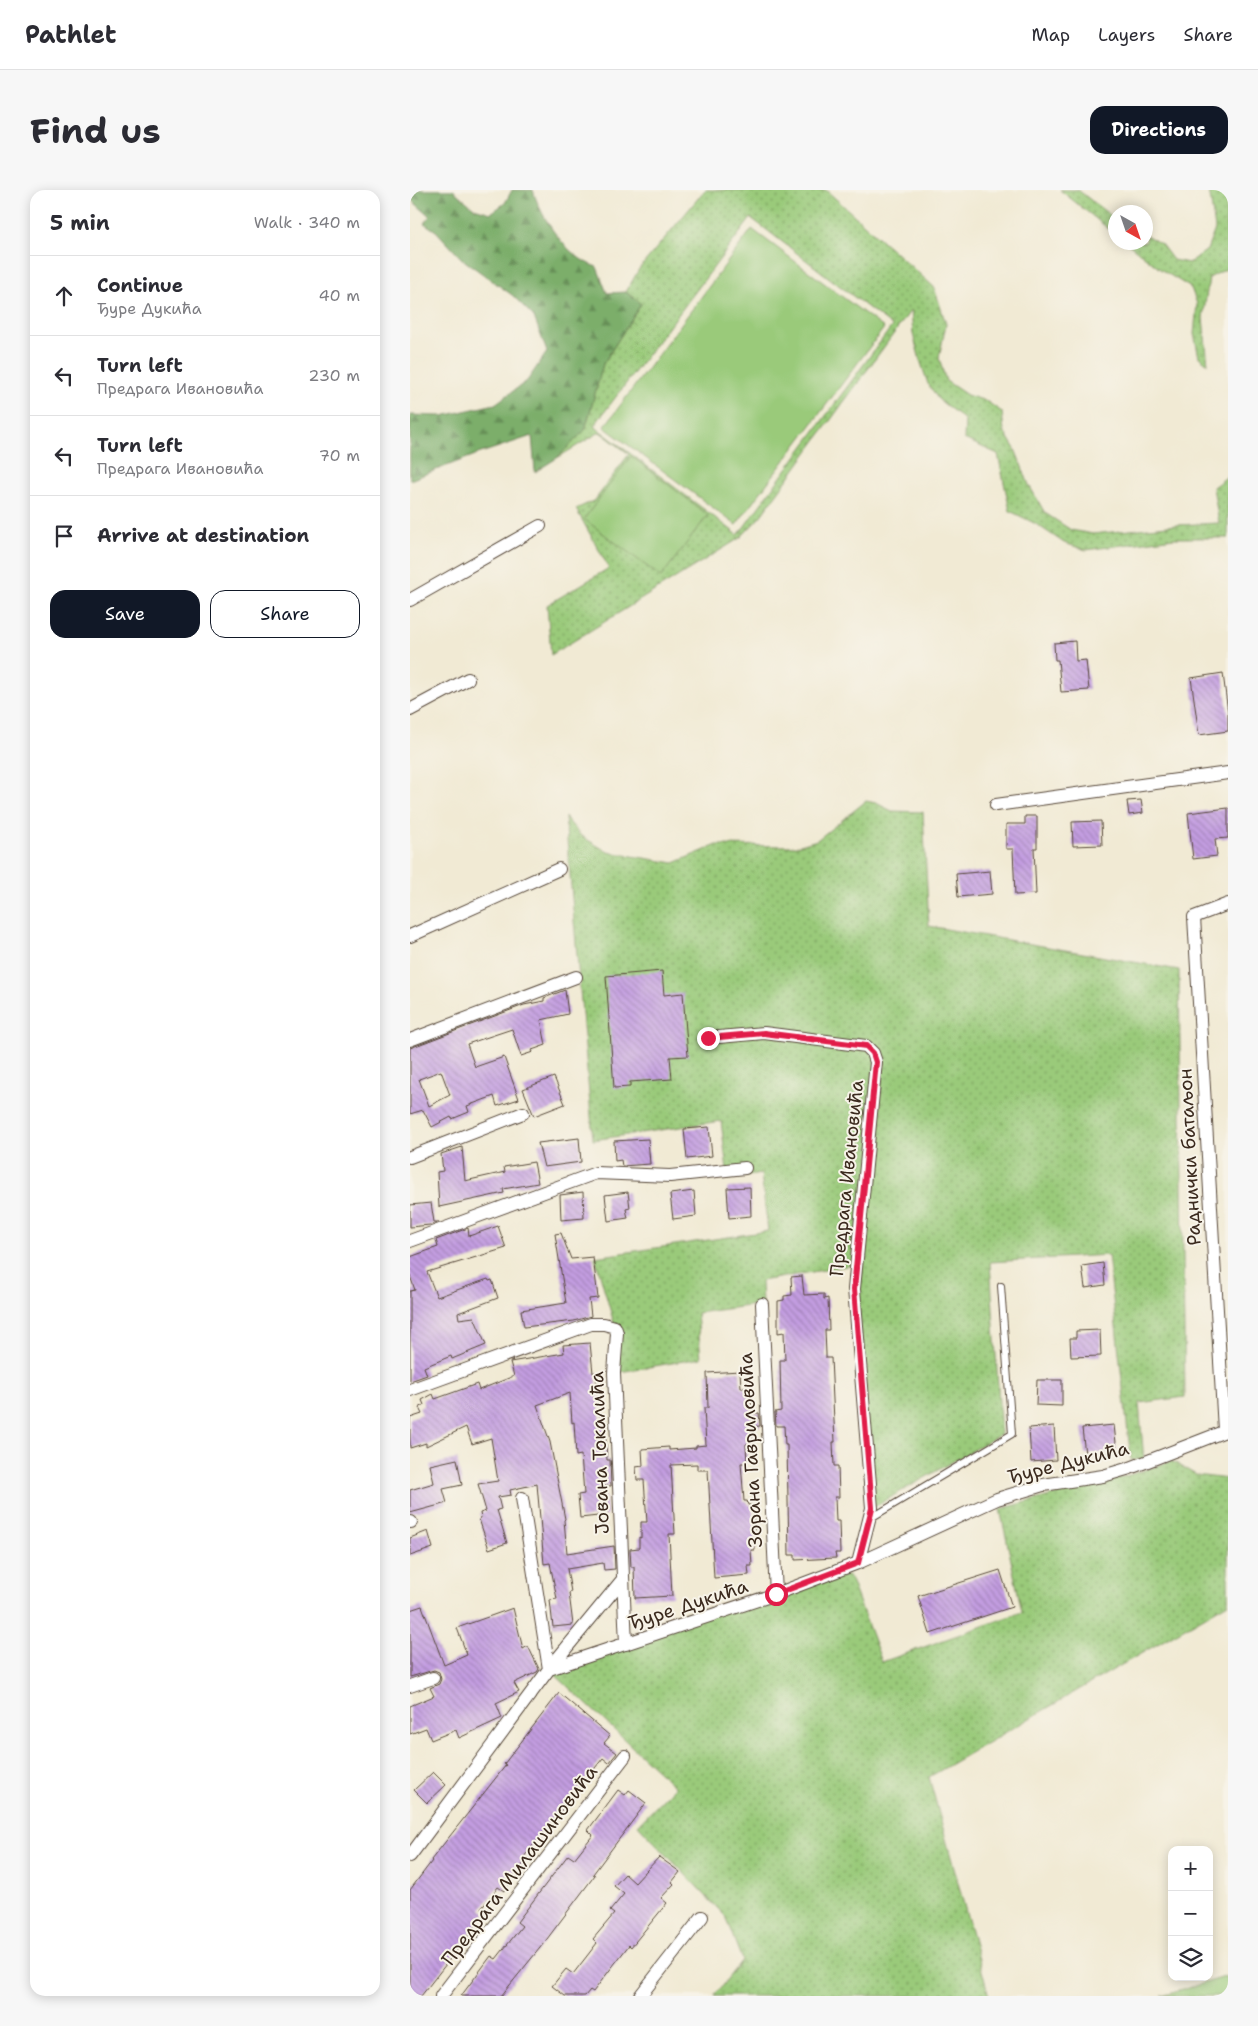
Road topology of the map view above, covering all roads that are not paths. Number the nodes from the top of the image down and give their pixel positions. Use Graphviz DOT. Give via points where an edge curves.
graph roads {
  1 [pos="540,526"];
  2 [pos="410,600"];
  3 [pos="468,679"];
  4 [pos="410,710"];
  5 [pos="1228,773"];
  6 [pos="996,805"];
  7 [pos="559,869"];
  8 [pos="1228,904"];
  9 [pos="410,936"];
  10 [pos="576,976"];
  11 [pos="708,1038"];
  12 [pos="410,1040"];
  13 [pos="523,1113"];
  14 [pos="410,1157"];
  15 [pos="745,1168"];
  16 [pos="410,1241"];
  17 [pos="1001,1286"];
  18 [pos="762,1304"];
  19 [pos="410,1390"];
  20 [pos="1226,1430"];
  21 [pos="522,1498"];
  22 [pos="870,1518"];
  23 [pos="858,1563"];
  24 [pos="623,1579"];
  25 [pos="776,1594"];
  26 [pos="626,1644"];
  27 [pos="549,1668"];
  28 [pos="432,1678"];
  29 [pos="410,1686"];
  30 [pos="625,1756"];
  31 [pos="410,1856"];
  32 [pos="702,1917"];
  33 [pos="442,1996"];
  34 [pos="640,1996"];
  1 -- 2 [label="street"];
  3 -- 4 [label="street"];
  5 -- 6 [label="street"];
  7 -- 9 [label="street"];
  8 -- 20 [label="street, Раднички батаљон" via="1194,917"];
  10 -- 12 [label="street"];
  11 -- 22 [label="street, Предрага Ивановића" via="764,1033 866,1046 873,1053 876,1062 854,1289 872,1508"];
  13 -- 14 [label="street"];
  15 -- 16 [label="street" via="670,1176 596,1173"];
  17 -- 22 [label="lane" via="1012,1434"];
  18 -- 25 [label="street, Зорана Гавриловића"];
  19 -- 24 [label="street, Јована Токалића" via="591,1324 615,1327"];
  20 -- 23 [label="street, Ђуре Дукића" via="1130,1468 1103,1476 1043,1485 996,1499"];
  21 -- 27 [label="street"];
  22 -- 23 [label="street, Предрага Ивановића"];
  23 -- 25 [label="street, Ђуре Дукића"];
  24 -- 26 [label="street, Јована Токалића"];
  24 -- 27 [label="street"];
  25 -- 26 [label="street, Ђуре Дукића"];
  26 -- 27 [label="street, Ђуре Дукића"];
  27 -- 31 [label="street"];
  28 -- 29 [label="street"];
  30 -- 33 [label="street, Предрага Милашиновића"];
  32 -- 34 [label="street"];
}
